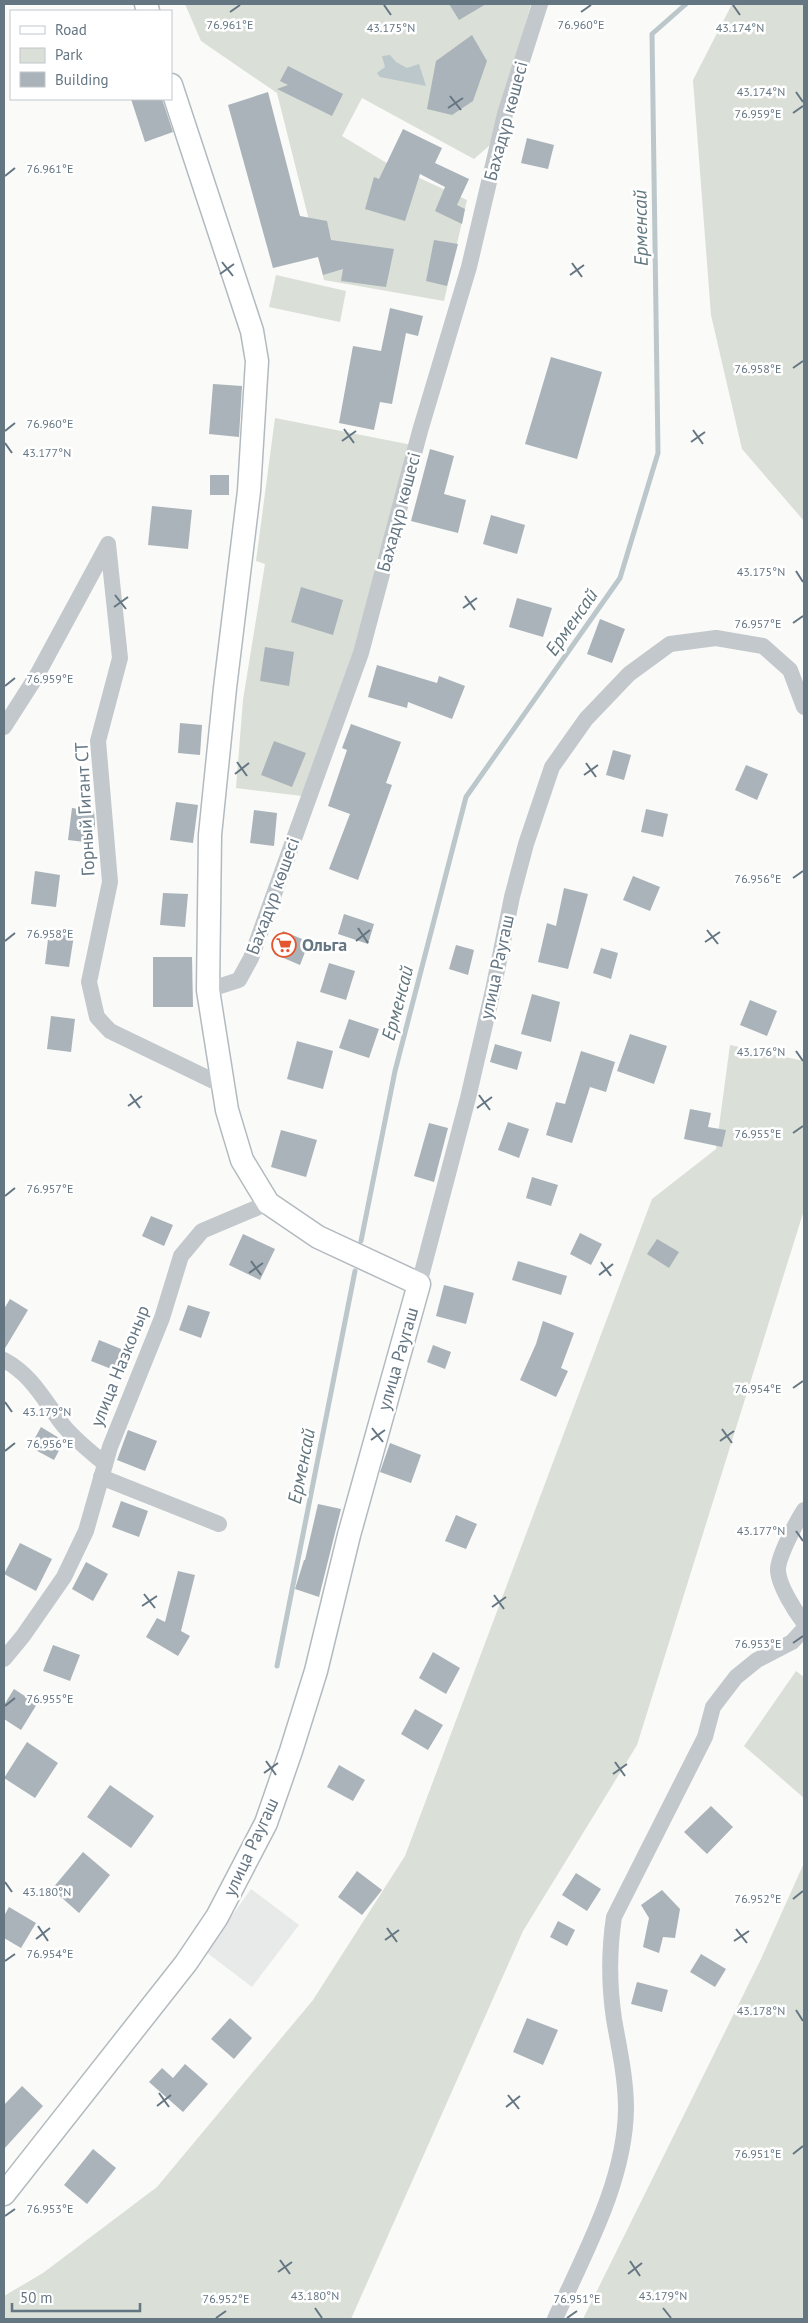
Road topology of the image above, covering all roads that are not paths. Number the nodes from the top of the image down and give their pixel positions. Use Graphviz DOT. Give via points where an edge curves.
graph roads {
  1 [pos="540,4"];
  2 [pos="172,88"];
  3 [pos="804,707"];
  4 [pos="4,727"];
  5 [pos="208,990"];
  6 [pos="224,1086"];
  7 [pos="268,1203"];
  8 [pos="419,1284"];
  9 [pos="4,1360"];
  10 [pos="103,1471"];
  11 [pos="804,1510"];
  12 [pos="219,1524"];
  13 [pos="804,1623"];
  14 [pos="804,1628"];
  15 [pos="4,1659"];
  16 [pos="4,2194"];
  17 [pos="554,2319"];
  1 -- 5 [label="street, Бахадүр көшесі" via="505,114 469,267 420,431 361,653 252,958 238,980"];
  2 -- 5 [label="street" via="252,331 257,361 249,491 224,688 210,835"];
  3 -- 8 [label="street, улица Раугаш" via="790,670 763,646 716,638 670,644 629,674 586,720 552,767 512,897 472,1081"];
  4 -- 6 [label="street, Горный Гигант СТ" via="36,677 108,544 120,658 98,741 110,882 89,982 98,1017 110,1030"];
  5 -- 6 [label="street"];
  6 -- 7 [label="street" via="227,1110 242,1160"];
  7 -- 8 [label="street" via="318,1237"];
  7 -- 10 [label="street, улица Назконыр" via="202,1231 181,1256 162,1318"];
  8 -- 16 [label="street, улица Раугаш" via="349,1535 316,1671 266,1823 217,1917 186,1963"];
  9 -- 10 [label="street" via="19,1368 32,1381 64,1426"];
  10 -- 12 [label="street"];
  10 -- 15 [label="street, улица Назконыр" via="86,1532 64,1576"];
  11 -- 13 [label="street" via="793,1527 778,1570 786,1593"];
  14 -- 17 [label="street" via="792,1642 757,1660 736,1677 713,1707 705,1737 614,1917 610,1976 626,2110 618,2164 600,2218"];
}
